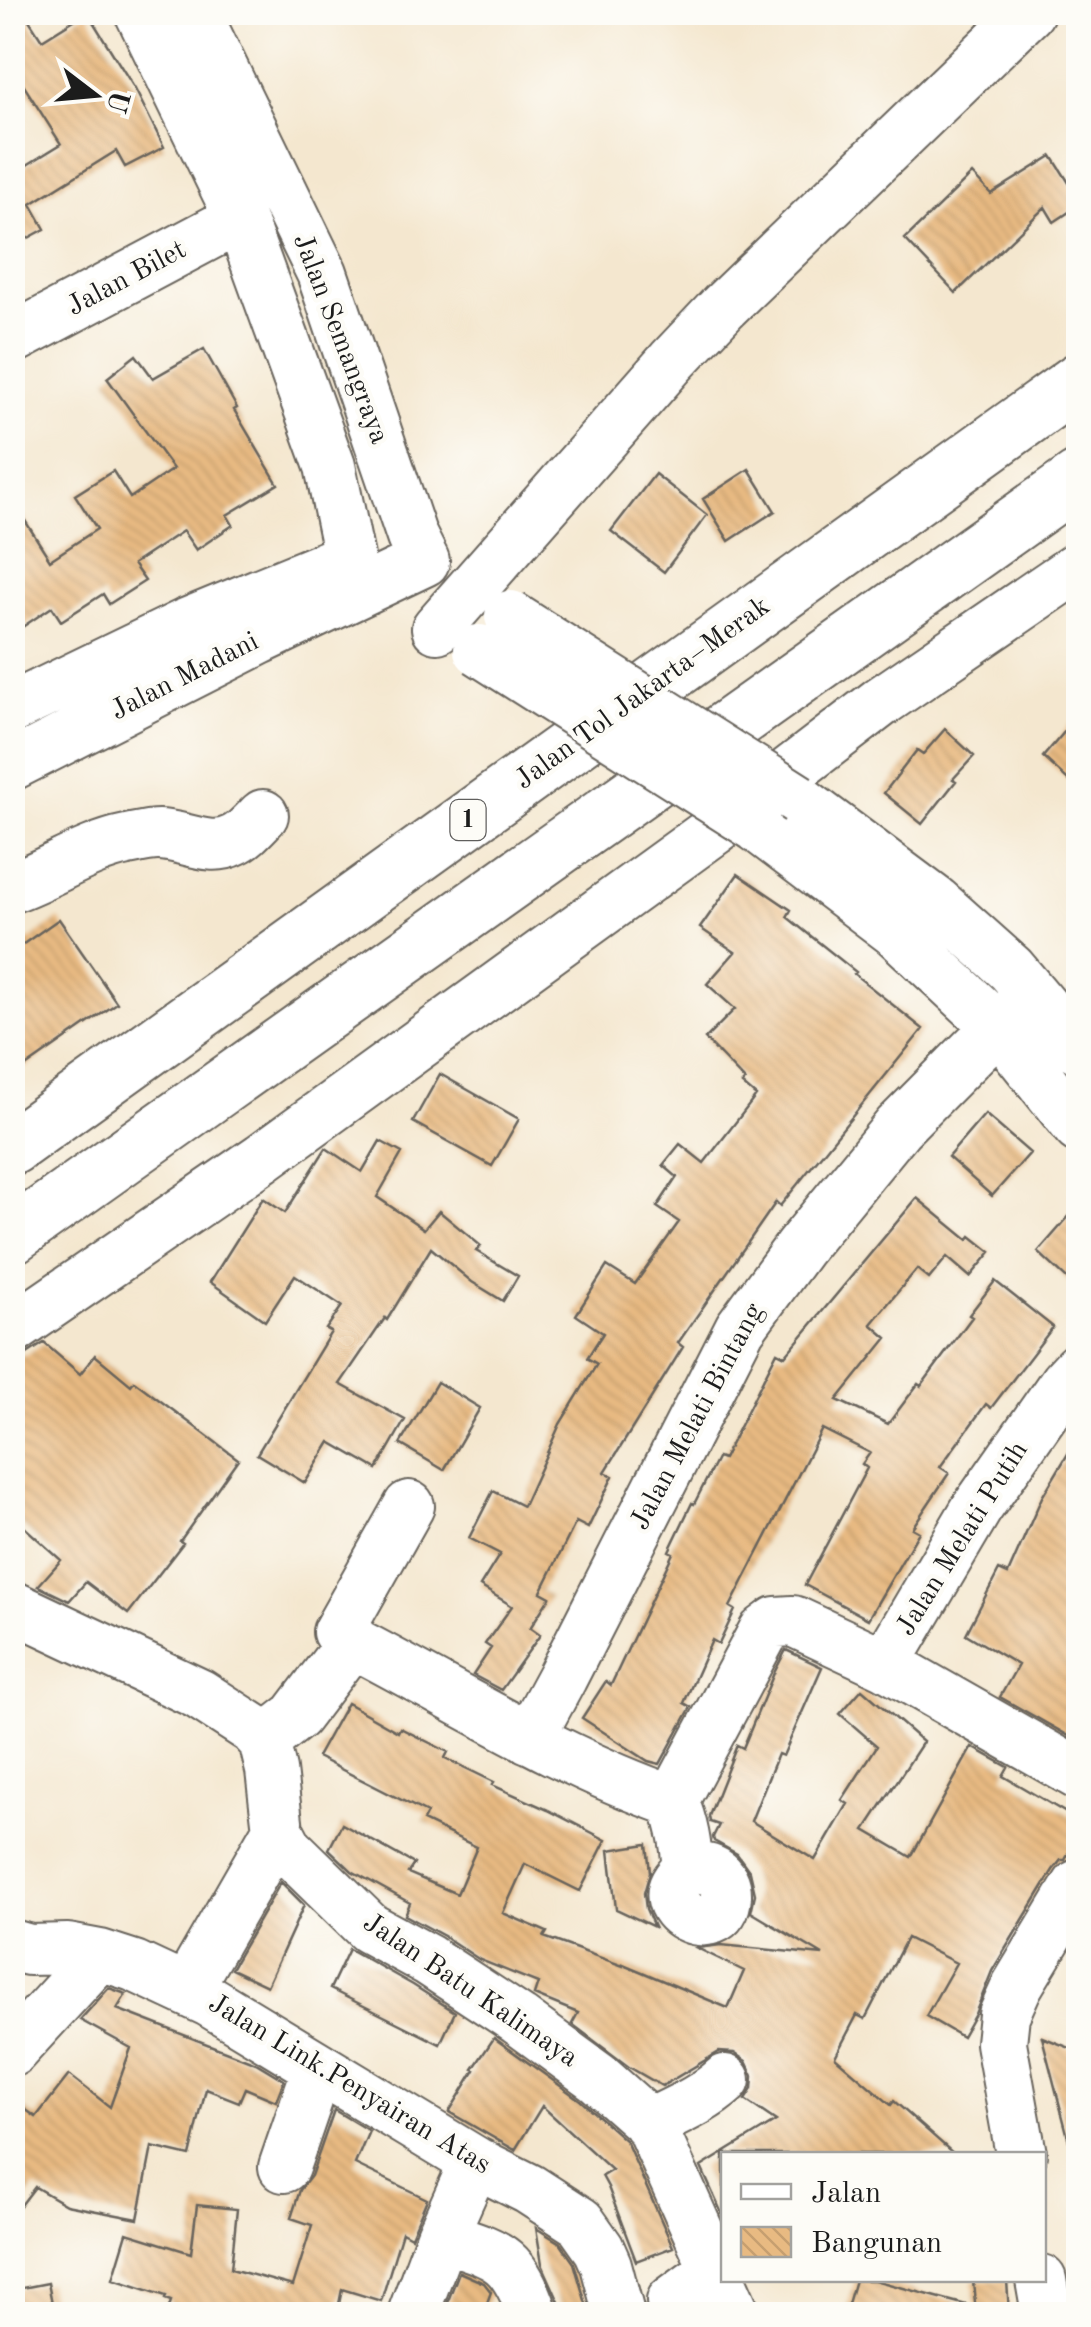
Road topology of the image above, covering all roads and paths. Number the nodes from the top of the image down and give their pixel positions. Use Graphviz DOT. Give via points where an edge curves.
graph roads {
  1 [pos="140,12"];
  2 [pos="194,12"];
  3 [pos="1028,12"];
  4 [pos="240,218"];
  5 [pos="12,339"];
  6 [pos="1078,381"];
  7 [pos="1078,480"];
  8 [pos="418,549"];
  9 [pos="1078,566"];
  10 [pos="353,575"];
  11 [pos="474,621"];
  12 [pos="12,708"];
  13 [pos="12,765"];
  14 [pos="263,815"];
  15 [pos="12,887"];
  16 [pos="1014,1010"];
  17 [pos="1078,1048"];
  18 [pos="1078,1127"];
  19 [pos="12,1147"];
  20 [pos="12,1236"];
  21 [pos="12,1330"];
  22 [pos="1078,1368"];
  23 [pos="409,1506"];
  24 [pos="12,1606"];
  25 [pos="352,1642"];
  26 [pos="885,1664"];
  27 [pos="529,1738"];
  28 [pos="264,1741"];
  29 [pos="1078,1774"];
  30 [pos="673,1802"];
  31 [pos="278,1830"];
  32 [pos="688,1870"];
  33 [pos="1078,1885"];
  34 [pos="12,1945"];
  35 [pos="100,1955"];
  36 [pos="186,1990"];
  37 [pos="12,2051"];
  38 [pos="318,2068"];
  39 [pos="725,2080"];
  40 [pos="650,2124"];
  41 [pos="1020,2152"];
  42 [pos="475,2162"];
  43 [pos="284,2167"];
  44 [pos="442,2236"];
  45 [pos="714,2270"];
  46 [pos="1041,2282"];
  47 [pos="672,2301"];
  48 [pos="413,2314"];
  49 [pos="533,2314"];
  50 [pos="619,2314"];
  51 [pos="735,2314"];
  52 [pos="1047,2314"];
  1 -- 4 [label="street, Jalan Semangraya"];
  2 -- 8 [label="street, Jalan Semangraya" via="322,274"];
  3 -- 11 [label="street" via="672,361"];
  4 -- 5 [label="street, Jalan Bilet"];
  4 -- 10 [label="street, Jalan Semangraya" via="330,466"];
  6 -- 19 [label="highway, Jalan Tol Jakarta–Merak / 1"];
  7 -- 20 [label="highway"];
  8 -- 10 [label="street"];
  8 -- 11 [label="street"];
  9 -- 21 [label="street" via="882,701 342,1100"];
  10 -- 11 [label="street"];
  10 -- 12 [label="street, Jalan Madani" via="186,624"];
  10 -- 13 [label="street, Jalan Madani" via="260,639"];
  11 -- 16 [label="street, bridge" via="896,932"];
  11 -- 16 [label="street, bridge" via="798,798 936,902 1010,969"];
  14 -- 15 [label="street" via="220,846 160,835 124,840"];
  16 -- 17 [label="street"];
  16 -- 18 [label="street"];
  16 -- 27 [label="street, Jalan Melati Bintang" via="898,1128 740,1328"];
  22 -- 26 [label="street, Jalan Melati Putih" via="977,1508"];
  23 -- 25 [label="street" via="338,1632"];
  24 -- 28 [label="street" via="199,1694"];
  25 -- 27 [label="street"];
  25 -- 28 [label="street" via="296,1716"];
  26 -- 29 [label="street"];
  26 -- 30 [label="street" via="793,1621 776,1622 764,1630"];
  27 -- 30 [label="street"];
  28 -- 31 [label="street"];
  30 -- 32 [label="street"];
  31 -- 36 [label="street"];
  31 -- 40 [label="street, Jalan Batu Kalimaya" via="288,1849 370,1928 519,2020"];
  33 -- 41 [label="street" via="1004,2014 1002,2042"];
  34 -- 35 [label="street, Jalan Link.Penyairan Atas"];
  35 -- 36 [label="street, Jalan Link.Penyairan Atas"];
  35 -- 37 [label="street"];
  36 -- 38 [label="street, Jalan Link.Penyairan Atas"];
  38 -- 42 [label="street, Jalan Link.Penyairan Atas"];
  38 -- 43 [label="street"];
  39 -- 40 [label="street"];
  40 -- 45 [label="street, Jalan Batu Kalimaya"];
  42 -- 44 [label="street"];
  42 -- 50 [label="street, Jalan Link.Penyairan Atas" via="580,2222 606,2265"];
  44 -- 48 [label="street"];
  44 -- 49 [label="street" via="501,2258 518,2277"];
  45 -- 47 [label="street"];
  45 -- 51 [label="street, Jalan Batu Kalimaya"];
  46 -- 52 [label="street"];
}
